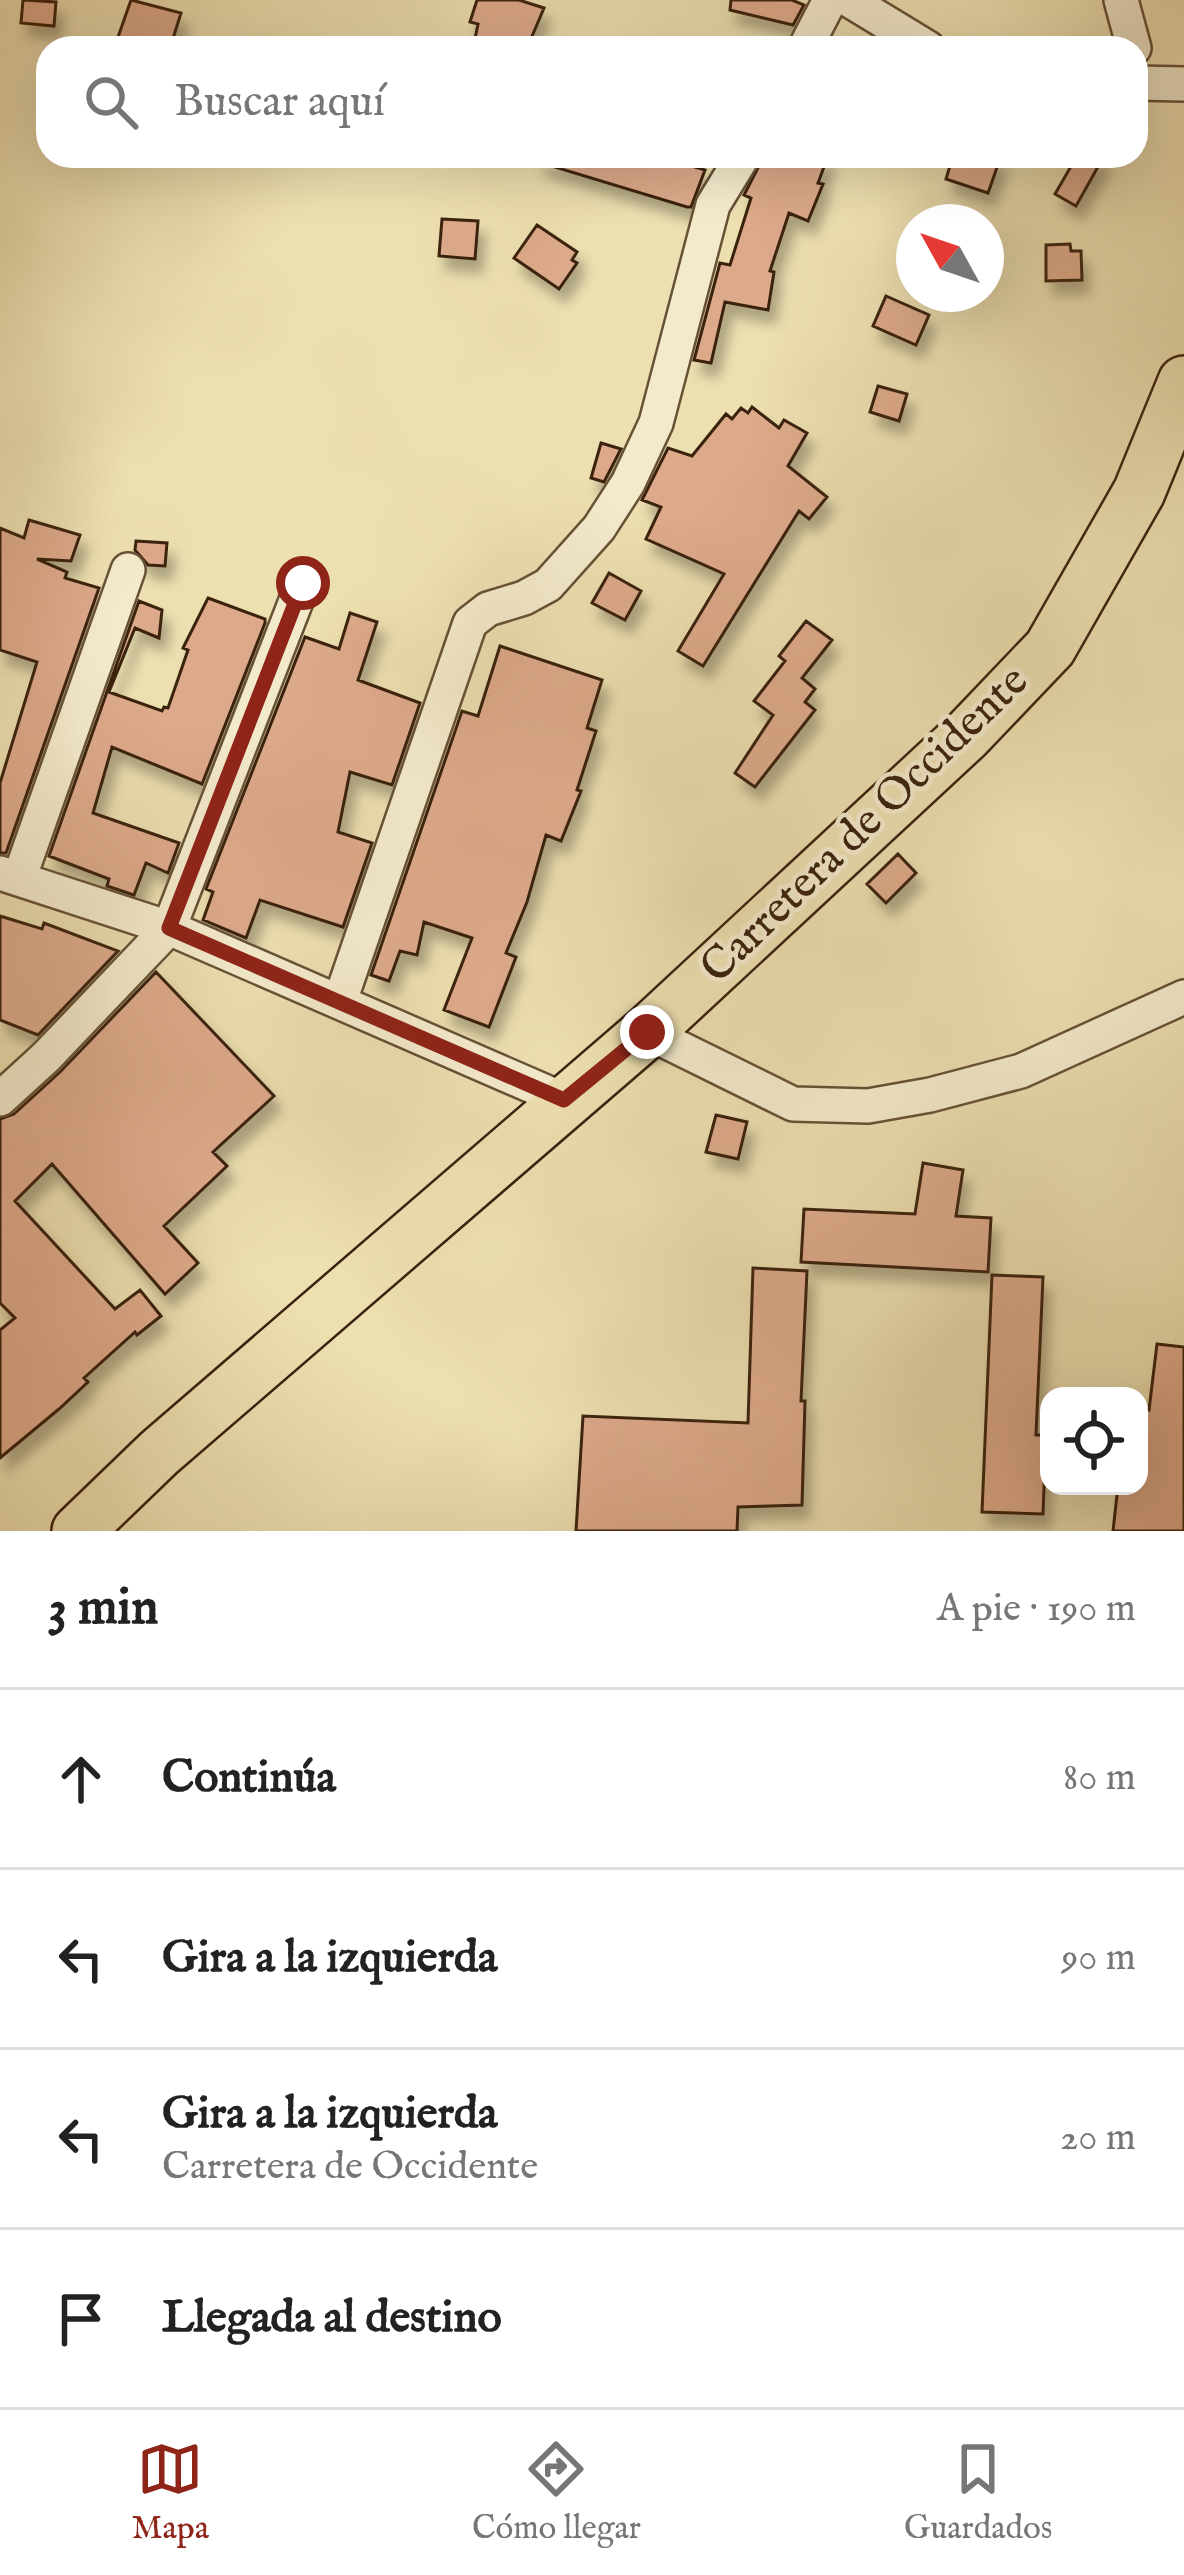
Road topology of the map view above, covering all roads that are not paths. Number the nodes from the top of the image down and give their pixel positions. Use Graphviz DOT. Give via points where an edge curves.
graph roads {
  1 [pos="830,0"];
  2 [pos="848,0"];
  3 [pos="1121,0"];
  4 [pos="812,36"];
  5 [pos="908,36"];
  6 [pos="1130,36"];
  7 [pos="1148,77"];
  8 [pos="1184,84"];
  9 [pos="736,168"];
  10 [pos="1184,382"];
  11 [pos="128,570"];
  12 [pos="303,583"];
  13 [pos="10,874"];
  14 [pos="169,928"];
  15 [pos="1184,997"];
  16 [pos="340,1001"];
  17 [pos="647,1032"];
  18 [pos="0,1100"];
  19 [pos="564,1100"];
  20 [pos="78,1531"];
  1 -- 4 [label="street"];
  2 -- 5 [label="street"];
  3 -- 6 [label="street"];
  7 -- 8 [label="street"];
  9 -- 16 [label="street" via="713,206 656,423 628,483 548,585 470,622"];
  10 -- 17 [label="main road, Carretera de Occidente" via="1139,492 1050,648 968,735"];
  11 -- 13 [label="street"];
  12 -- 14 [label="street"];
  13 -- 14 [label="street"];
  14 -- 16 [label="street"];
  14 -- 18 [label="street"];
  15 -- 17 [label="street" via="1021,1071 868,1106 793,1104"];
  16 -- 19 [label="street"];
  17 -- 19 [label="main road, Carretera de Occidente"];
  19 -- 20 [label="main road, Carretera de Occidente"];
}
